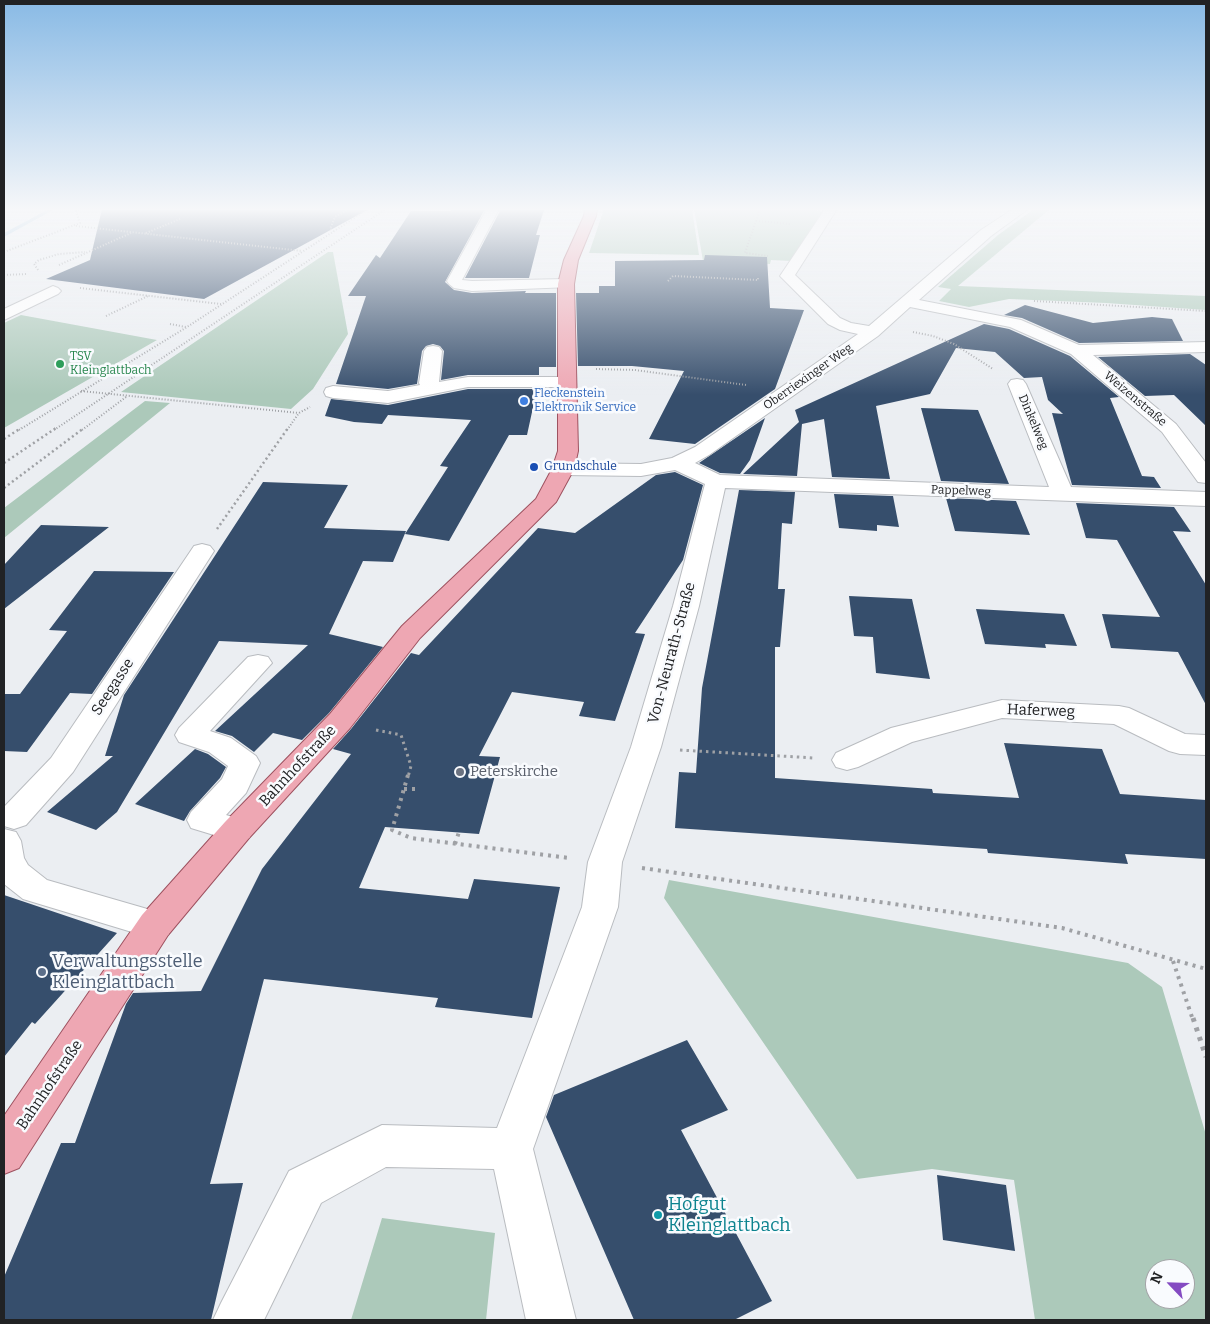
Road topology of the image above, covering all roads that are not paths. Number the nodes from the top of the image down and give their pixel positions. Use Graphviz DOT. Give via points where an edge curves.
graph roads {
  1 [pos="460,271"];
  2 [pos="568,271"];
  3 [pos="790,271"];
  4 [pos="943,271"];
  5 [pos="566,284"];
  6 [pos="53,291"];
  7 [pos="907,302"];
  8 [pos="4,315"];
  9 [pos="872,332"];
  10 [pos="1206,347"];
  11 [pos="1077,350"];
  12 [pos="433,351"];
  13 [pos="567,382"];
  14 [pos="1017,384"];
  15 [pos="435,388"];
  16 [pos="334,392"];
  17 [pos="678,463"];
  18 [pos="563,469"];
  19 [pos="1206,477"];
  20 [pos="716,481"];
  21 [pos="1063,495"];
  22 [pos="1206,499"];
  23 [pos="202,551"];
  24 [pos="258,663"];
  25 [pos="1206,745"];
  26 [pos="847,760"];
  27 [pos="6,828"];
  28 [pos="237,830"];
  29 [pos="155,925"];
  30 [pos="511,1149"];
  31 [pos="4,1153"];
  32 [pos="238,1320"];
  33 [pos="551,1320"];
  1 -- 5 [label="street" via="454,281 459,285"];
  2 -- 5 [label="main road, Bahnhofstraße"];
  3 -- 9 [label="street" via="787,276 834,321"];
  4 -- 7 [label="street, Oberriexinger Weg"];
  5 -- 13 [label="main road, Bahnhofstraße"];
  6 -- 8 [label="street"];
  7 -- 9 [label="street, Oberriexinger Weg"];
  7 -- 11 [label="street, Weizenstraße" via="1015,323"];
  9 -- 17 [label="street, Oberriexinger Weg" via="724,436"];
  10 -- 11 [label="street, Weizenstraße"];
  11 -- 19 [label="street, Weizenstraße" via="1170,428"];
  12 -- 15 [label="street" via="428,383"];
  13 -- 15 [label="street" via="468,382"];
  13 -- 18 [label="main road, Bahnhofstraße" via="568,451"];
  14 -- 21 [label="street, Dinkelweg"];
  15 -- 16 [label="street" via="388,397"];
  17 -- 18 [label="street, Oberriexinger Weg" via="641,470"];
  17 -- 20 [label="street"];
  18 -- 28 [label="main road, Bahnhofstraße" via="545,502 412,632 340,721"];
  20 -- 21 [label="street, Pappelweg"];
  20 -- 30 [label="street, Von-Neurath-Straße" via="686,606 646,747 605,862 600,907"];
  21 -- 22 [label="street, Pappelweg"];
  23 -- 27 [label="street, Seegasse" via="62,765"];
  24 -- 28 [label="street" via="190,735 220,745 245,763 235,785 204,820"];
  25 -- 26 [label="street, Haferweg" via="1180,744 1119,715 1002,709 902,735"];
  27 -- 29 [label="street, Seegasse" via="7,858 15,874 35,890"];
  28 -- 29 [label="main road, Bahnhofstraße"];
  29 -- 31 [label="main road, Bahnhofstraße"];
  30 -- 32 [label="street" via="382,1146 305,1187"];
  30 -- 33 [label="street"];
}
